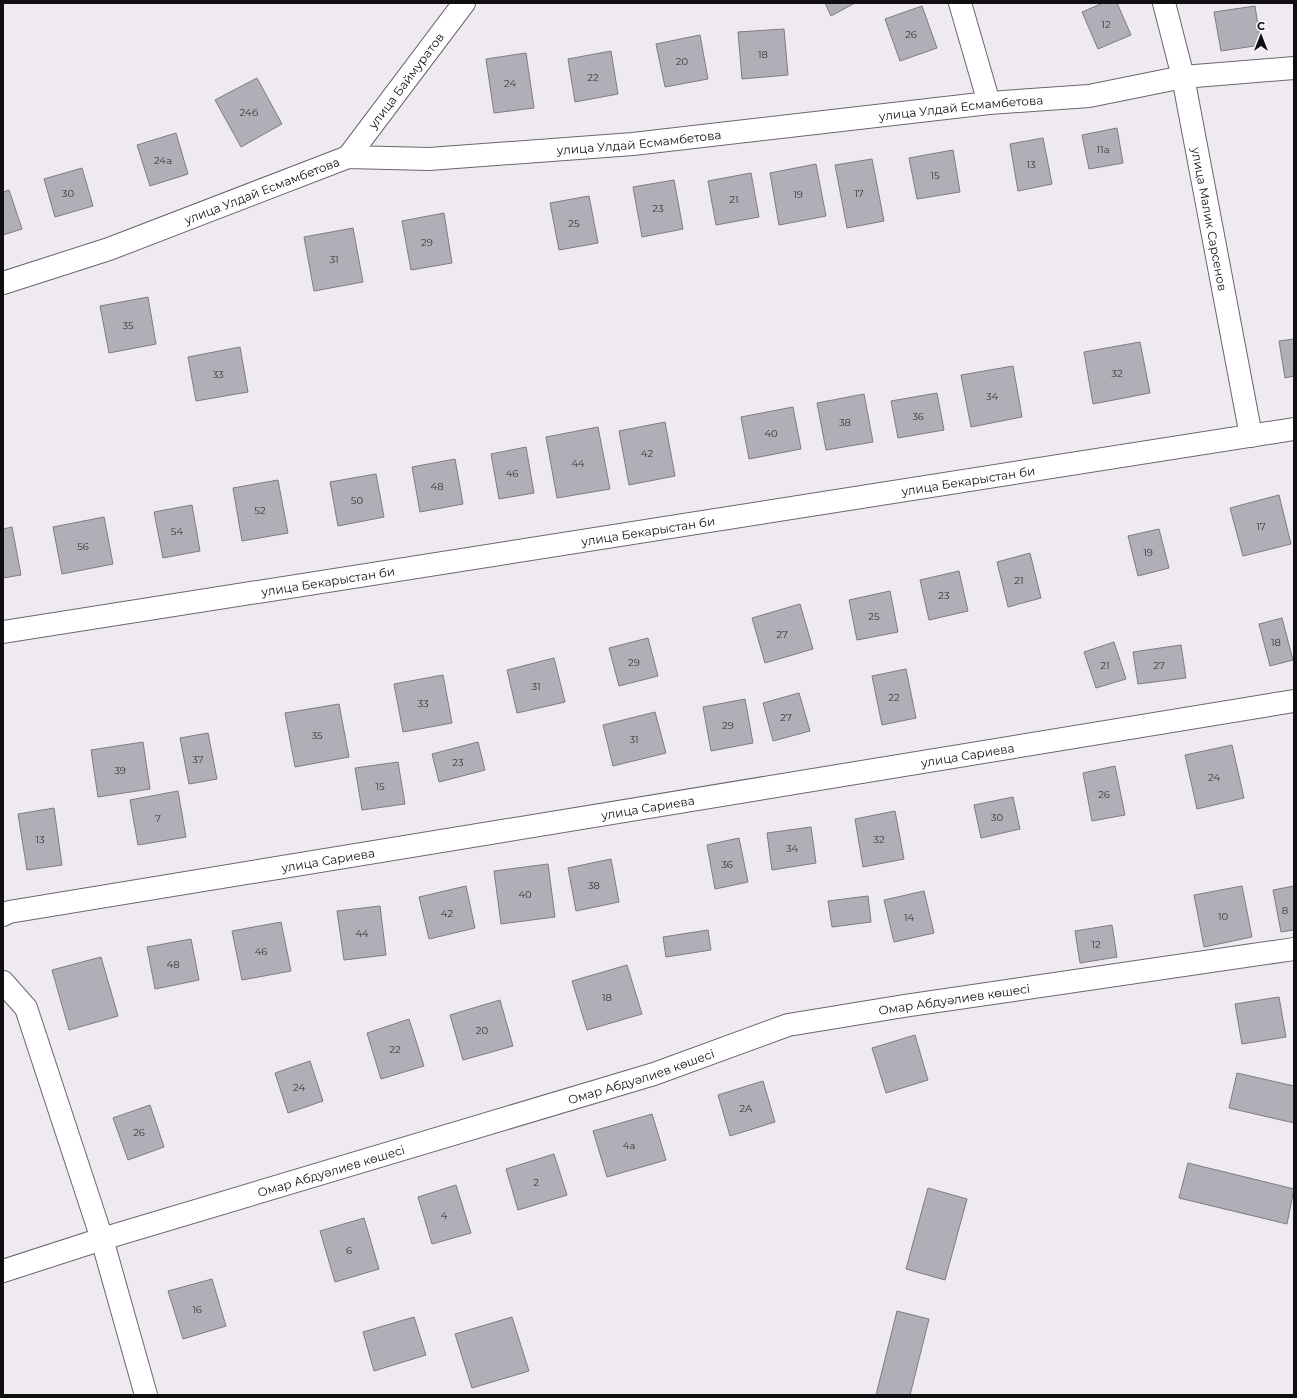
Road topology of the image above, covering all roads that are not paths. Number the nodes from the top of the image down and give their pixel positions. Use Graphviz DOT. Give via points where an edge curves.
graph roads {
  1 [pos="464,3"];
  2 [pos="960,3"];
  3 [pos="1164,3"];
  4 [pos="1294,68"];
  5 [pos="1182,77"];
  6 [pos="989,103"];
  7 [pos="348,157"];
  8 [pos="3,283"];
  9 [pos="1294,429"];
  10 [pos="1251,436"];
  11 [pos="3,632"];
  12 [pos="1294,701"];
  13 [pos="3,915"];
  14 [pos="1294,949"];
  15 [pos="3,982"];
  16 [pos="102,1239"];
  17 [pos="3,1272"];
  18 [pos="146,1395"];
  1 -- 7 [label="street, улица Баймуратов"];
  2 -- 6 [label="street"];
  3 -- 5 [label="street, улица Малик Сарсенов"];
  4 -- 5 [label="street, улица Улдай Есмамбетова"];
  5 -- 6 [label="street, улица Улдай Есмамбетова" via="1089,96"];
  5 -- 10 [label="street, улица Малик Сарсенов"];
  6 -- 7 [label="street, улица Улдай Есмамбетова" via="633,144 429,159"];
  7 -- 8 [label="street, улица Улдай Есмамбетова" via="109,249"];
  9 -- 10 [label="street, улица Бекарыстан би"];
  10 -- 11 [label="street, улица Бекарыстан би"];
  12 -- 13 [label="street, улица Сариева"];
  14 -- 16 [label="street, Омар Абдуәлиев көшесі" via="788,1025 654,1074"];
  15 -- 16 [label="street" via="26,1008"];
  16 -- 17 [label="street, Омар Абдуәлиев көшесі"];
  16 -- 18 [label="street"];
}
